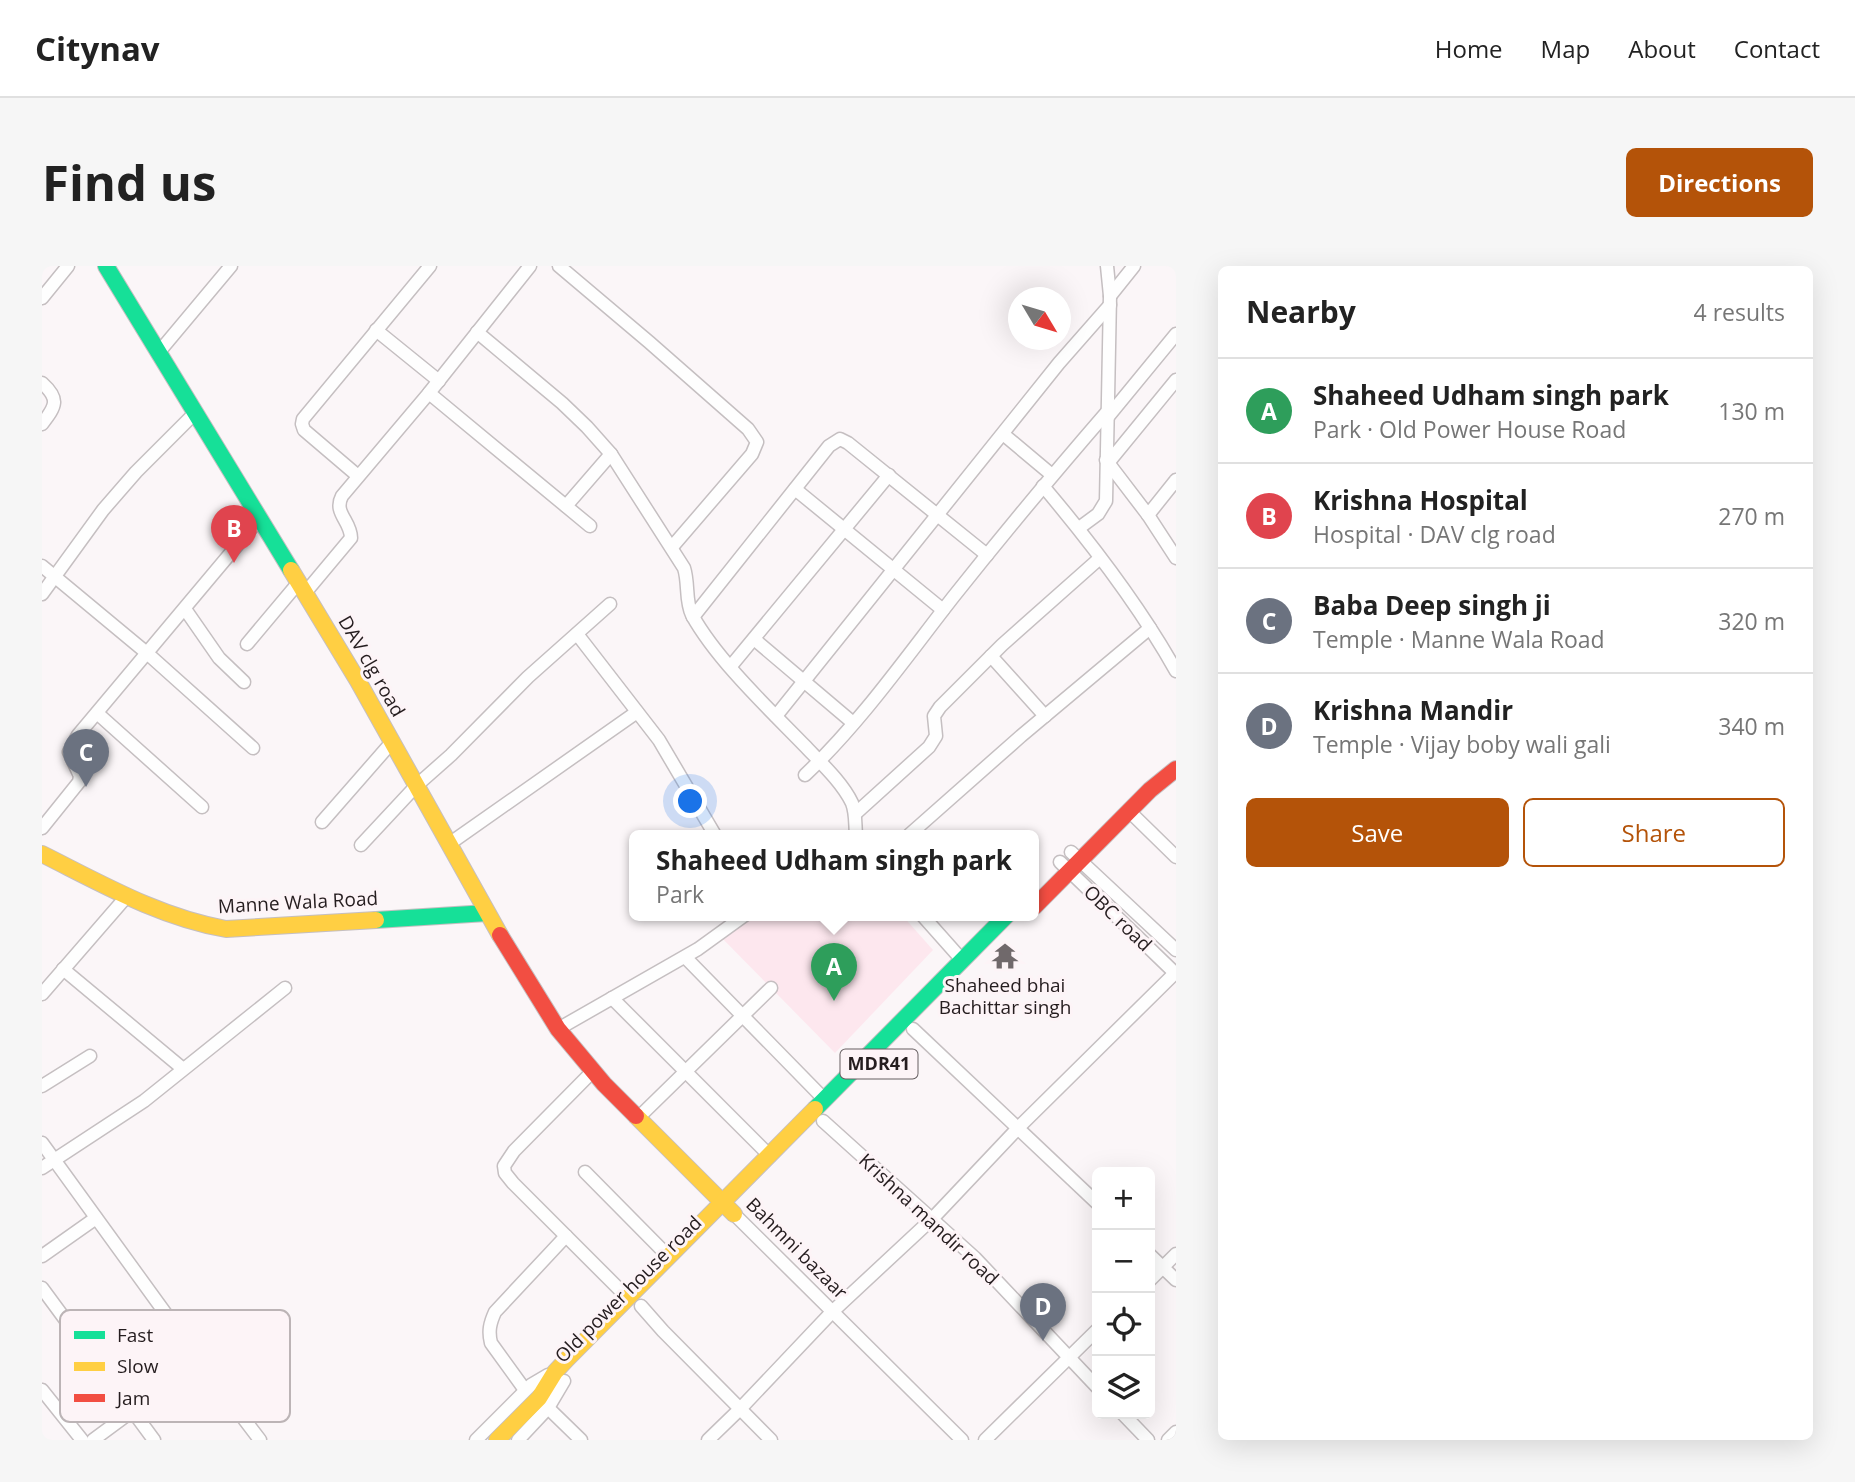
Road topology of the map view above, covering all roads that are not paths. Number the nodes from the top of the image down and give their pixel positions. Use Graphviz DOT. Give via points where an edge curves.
graph roads {
  1 [pos="68,266"];
  2 [pos="106,266"];
  3 [pos="231,266"];
  4 [pos="430,266"];
  5 [pos="530,266"];
  6 [pos="559,266"];
  7 [pos="1107,266"];
  8 [pos="1134,266"];
  9 [pos="42,298"];
  10 [pos="1110,300"];
  11 [pos="376,330"];
  12 [pos="477,332"];
  13 [pos="1174,340"];
  14 [pos="159,352"];
  15 [pos="1176,380"];
  16 [pos="439,381"];
  17 [pos="42,383"];
  18 [pos="429,393"];
  19 [pos="196,412"];
  20 [pos="1107,415"];
  21 [pos="42,424"];
  22 [pos="1003,433"];
  23 [pos="611,454"];
  24 [pos="1107,462"];
  25 [pos="889,475"];
  26 [pos="1052,475"];
  27 [pos="358,476"];
  28 [pos="1176,480"];
  29 [pos="1043,486"];
  30 [pos="794,489"];
  31 [pos="566,506"];
  32 [pos="938,514"];
  33 [pos="1148,514"];
  34 [pos="260,518"];
  35 [pos="590,526"];
  36 [pos="1079,528"];
  37 [pos="845,529"];
  38 [pos="673,547"];
  39 [pos="987,555"];
  40 [pos="1100,558"];
  41 [pos="1176,558"];
  42 [pos="42,566"];
  43 [pos="894,569"];
  44 [pos="54,577"];
  45 [pos="302,587"];
  46 [pos="42,593"];
  47 [pos="610,604"];
  48 [pos="185,608"];
  49 [pos="943,610"];
  50 [pos="693,617"];
  51 [pos="1150,628"];
  52 [pos="578,634"];
  53 [pos="754,639"];
  54 [pos="247,644"];
  55 [pos="148,654"];
  56 [pos="991,656"];
  57 [pos="731,666"];
  58 [pos="1176,671"];
  59 [pos="244,682"];
  60 [pos="803,682"];
  61 [pos="637,712"];
  62 [pos="97,713"];
  63 [pos="776,716"];
  64 [pos="1045,716"];
  65 [pos="852,722"];
  66 [pos="392,742"];
  67 [pos="253,748"];
  68 [pos="1176,751"];
  69 [pos="819,761"];
  70 [pos="1176,769"];
  71 [pos="805,775"];
  72 [pos="416,786"];
  73 [pos="202,807"];
  74 [pos="1129,811"];
  75 [pos="855,814"];
  76 [pos="322,822"];
  77 [pos="42,828"];
  78 [pos="712,830"];
  79 [pos="856,830"];
  80 [pos="915,830"];
  81 [pos="449,844"];
  82 [pos="362,845"];
  83 [pos="42,854"];
  84 [pos="1176,857"];
  85 [pos="1071,861"];
  86 [pos="1039,885"];
  87 [pos="127,896"];
  88 [pos="1039,901"];
  89 [pos="487,913"];
  90 [pos="737,921"];
  91 [pos="927,921"];
  92 [pos="1001,921"];
  93 [pos="1020,921"];
  94 [pos="1176,950"];
  95 [pos="685,957"];
  96 [pos="962,960"];
  97 [pos="63,970"];
  98 [pos="1176,973"];
  99 [pos="44,988"];
  100 [pos="285,988"];
  101 [pos="771,988"];
  102 [pos="612,998"];
  103 [pos="743,1016"];
  104 [pos="914,1028"];
  105 [pos="558,1029"];
  106 [pos="90,1056"];
  107 [pos="182,1069"];
  108 [pos="592,1072"];
  109 [pos="685,1072"];
  110 [pos="604,1084"];
  111 [pos="42,1086"];
  112 [pos="825,1100"];
  113 [pos="638,1118"];
  114 [pos="823,1121"];
  115 [pos="1019,1127"];
  116 [pos="42,1143"];
  117 [pos="770,1156"];
  118 [pos="54,1160"];
  119 [pos="42,1168"];
  120 [pos="585,1172"];
  121 [pos="1092,1198"];
  122 [pos="728,1209"];
  123 [pos="96,1218"];
  124 [pos="933,1218"];
  125 [pos="566,1236"];
  126 [pos="1176,1254"];
  127 [pos="42,1256"];
  128 [pos="669,1256"];
  129 [pos="1155,1260"];
  130 [pos="1163,1268"];
  131 [pos="1155,1275"];
  132 [pos="1176,1280"];
  133 [pos="42,1288"];
  134 [pos="635,1302"];
  135 [pos="163,1310"];
  136 [pos="60,1312"];
  137 [pos="832,1312"];
  138 [pos="1092,1335"];
  139 [pos="1069,1357"];
  140 [pos="1092,1382"];
  141 [pos="42,1390"];
  142 [pos="539,1398"];
  143 [pos="740,1409"];
  144 [pos="60,1412"];
  145 [pos="1128,1419"];
  146 [pos="68,1422"];
  147 [pos="118,1422"];
  148 [pos="141,1422"];
  149 [pos="246,1422"];
  150 [pos="1176,1433"];
  151 [pos="82,1440"];
  152 [pos="93,1440"];
  153 [pos="154,1440"];
  154 [pos="260,1440"];
  155 [pos="476,1440"];
  156 [pos="497,1440"];
  157 [pos="518,1440"];
  158 [pos="581,1440"];
  159 [pos="708,1440"];
  160 [pos="771,1440"];
  161 [pos="962,1440"];
  162 [pos="985,1440"];
  163 [pos="1148,1440"];
  164 [pos="1167,1440"];
  1 -- 9 [label="street"];
  2 -- 14 [label="main road, DAV clg road"];
  3 -- 14 [label="street"];
  4 -- 11 [label="street"];
  5 -- 12 [label="street"];
  6 -- 38 [label="street" via="748,429 757,442 752,454"];
  7 -- 10 [label="street"];
  8 -- 10 [label="street"];
  10 -- 20 [label="street"];
  10 -- 22 [label="street"];
  11 -- 16 [label="street"];
  11 -- 27 [label="street" via="306,413 302,424"];
  12 -- 16 [label="street"];
  12 -- 23 [label="street" via="562,403"];
  13 -- 20 [label="street"];
  14 -- 19 [label="main road, DAV clg road"];
  15 -- 24 [label="street"];
  16 -- 18 [label="street"];
  17 -- 21 [label="street" via="55,401"];
  18 -- 27 [label="street"];
  18 -- 31 [label="street"];
  19 -- 34 [label="main road, DAV clg road"];
  19 -- 44 [label="street" via="111,500"];
  20 -- 24 [label="street"];
  20 -- 26 [label="street"];
  22 -- 26 [label="street"];
  22 -- 32 [label="street"];
  23 -- 31 [label="street"];
  23 -- 38 [label="street"];
  24 -- 33 [label="street"];
  24 -- 36 [label="street" via="1105,506"];
  25 -- 30 [label="street" via="840,439"];
  25 -- 32 [label="street"];
  25 -- 37 [label="street"];
  26 -- 29 [label="street"];
  27 -- 45 [label="street" via="338,505 351,537"];
  28 -- 33 [label="street"];
  29 -- 36 [label="street"];
  29 -- 39 [label="street"];
  30 -- 37 [label="street"];
  30 -- 50 [label="street"];
  31 -- 35 [label="street"];
  32 -- 39 [label="street"];
  32 -- 43 [label="street"];
  33 -- 41 [label="street"];
  34 -- 45 [label="main road, DAV clg road"];
  34 -- 48 [label="street"];
  36 -- 40 [label="street"];
  37 -- 43 [label="street"];
  37 -- 53 [label="street"];
  38 -- 50 [label="street" via="688,578"];
  39 -- 49 [label="street"];
  40 -- 51 [label="street"];
  40 -- 56 [label="street"];
  42 -- 44 [label="street"];
  43 -- 49 [label="street"];
  43 -- 60 [label="street"];
  44 -- 46 [label="street"];
  44 -- 55 [label="street"];
  45 -- 54 [label="street"];
  45 -- 66 [label="main road, DAV clg road"];
  47 -- 52 [label="street"];
  48 -- 55 [label="street"];
  48 -- 59 [label="street" via="219,658"];
  49 -- 65 [label="street"];
  50 -- 57 [label="street"];
  51 -- 58 [label="street"];
  51 -- 64 [label="street"];
  52 -- 61 [label="street"];
  52 -- 72 [label="street"];
  53 -- 57 [label="street"];
  53 -- 60 [label="street"];
  55 -- 62 [label="street"];
  55 -- 67 [label="street"];
  56 -- 64 [label="street"];
  56 -- 75 [label="street" via="936,712 936,736 929,747"];
  57 -- 63 [label="street"];
  60 -- 63 [label="street"];
  60 -- 65 [label="street"];
  61 -- 78 [label="street" via="659,740"];
  61 -- 81 [label="street"];
  62 -- 73 [label="street"];
  62 -- 77 [label="street" via="70,748 79,782"];
  63 -- 69 [label="street"];
  64 -- 80 [label="street"];
  65 -- 69 [label="street"];
  66 -- 72 [label="main road, DAV clg road"];
  66 -- 76 [label="street"];
  68 -- 85 [label="main road" via="1140,780"];
  69 -- 71 [label="street"];
  69 -- 75 [label="street" via="850,800"];
  70 -- 74 [label="main road"];
  72 -- 81 [label="main road, DAV clg road"];
  72 -- 82 [label="street"];
  74 -- 84 [label="street"];
  74 -- 85 [label="main road"];
  75 -- 79 [label="street"];
  81 -- 89 [label="main road, DAV clg road"];
  83 -- 87 [label="main road, Manne Wala Road"];
  85 -- 86 [label="main road"];
  85 -- 88 [label="main road"];
  85 -- 94 [label="street, OBC road"];
  85 -- 98 [label="street, OBC road"];
  87 -- 89 [label="main road, Manne Wala Road" via="183,921 226,929"];
  87 -- 97 [label="street"];
  89 -- 105 [label="main road, DAV clg road"];
  90 -- 95 [label="street"];
  91 -- 96 [label="street"];
  92 -- 96 [label="main road, Old power house road / MDR41"];
  93 -- 104 [label="main road, MDR41"];
  95 -- 102 [label="street"];
  95 -- 103 [label="street"];
  96 -- 112 [label="main road, Old power house road / MDR41"];
  97 -- 99 [label="street"];
  97 -- 107 [label="street"];
  98 -- 115 [label="street"];
  100 -- 107 [label="street"];
  101 -- 103 [label="street"];
  102 -- 105 [label="street"];
  102 -- 109 [label="street"];
  103 -- 109 [label="street"];
  103 -- 112 [label="street"];
  104 -- 114 [label="main road, MDR41"];
  104 -- 115 [label="street"];
  105 -- 108 [label="main road, DAV clg road"];
  106 -- 111 [label="street"];
  107 -- 118 [label="street" via="144,1101"];
  108 -- 110 [label="main road, DAV clg road"];
  108 -- 125 [label="street" via="504,1166 513,1183"];
  109 -- 113 [label="street"];
  109 -- 117 [label="street"];
  110 -- 113 [label="main road, Bahmni bazaar"];
  112 -- 117 [label="main road, Old power house road / MDR41"];
  113 -- 122 [label="main road, Bahmni bazaar"];
  114 -- 122 [label="main road, MDR41"];
  114 -- 124 [label="street, Krishna mandir road"];
  115 -- 121 [label="street"];
  115 -- 124 [label="street"];
  116 -- 118 [label="street"];
  117 -- 122 [label="main road, Old power house road / MDR41"];
  118 -- 119 [label="street"];
  118 -- 123 [label="street"];
  120 -- 128 [label="street"];
  122 -- 128 [label="main road, Old power house road / MDR41"];
  122 -- 134 [label="main road, Old power house road / MDR41"];
  122 -- 137 [label="street, Bahmni bazaar"];
  123 -- 127 [label="street"];
  123 -- 135 [label="street"];
  124 -- 137 [label="street"];
  124 -- 139 [label="street, Krishna mandir road"];
  125 -- 134 [label="street"];
  125 -- 142 [label="street" via="490,1322 492,1343"];
  126 -- 130 [label="street"];
  128 -- 134 [label="main road, Old power house road / MDR41"];
  129 -- 130 [label="street"];
  130 -- 131 [label="street"];
  130 -- 132 [label="street"];
  133 -- 136 [label="street"];
  134 -- 142 [label="main road, Old power house road / MDR41"];
  134 -- 143 [label="street"];
  137 -- 143 [label="street"];
  137 -- 161 [label="street, Bahmni bazaar"];
  138 -- 139 [label="street"];
  139 -- 140 [label="street, Krishna mandir road"];
  139 -- 162 [label="street"];
  141 -- 144 [label="street"];
  142 -- 155 [label="street"];
  142 -- 156 [label="main road, Old power house road / MDR41"];
  142 -- 157 [label="street"];
  142 -- 158 [label="street"];
  143 -- 159 [label="street"];
  143 -- 160 [label="street"];
  145 -- 163 [label="street"];
  146 -- 151 [label="street"];
  147 -- 152 [label="street"];
  148 -- 153 [label="street"];
  149 -- 154 [label="street"];
  150 -- 164 [label="street"];
}
